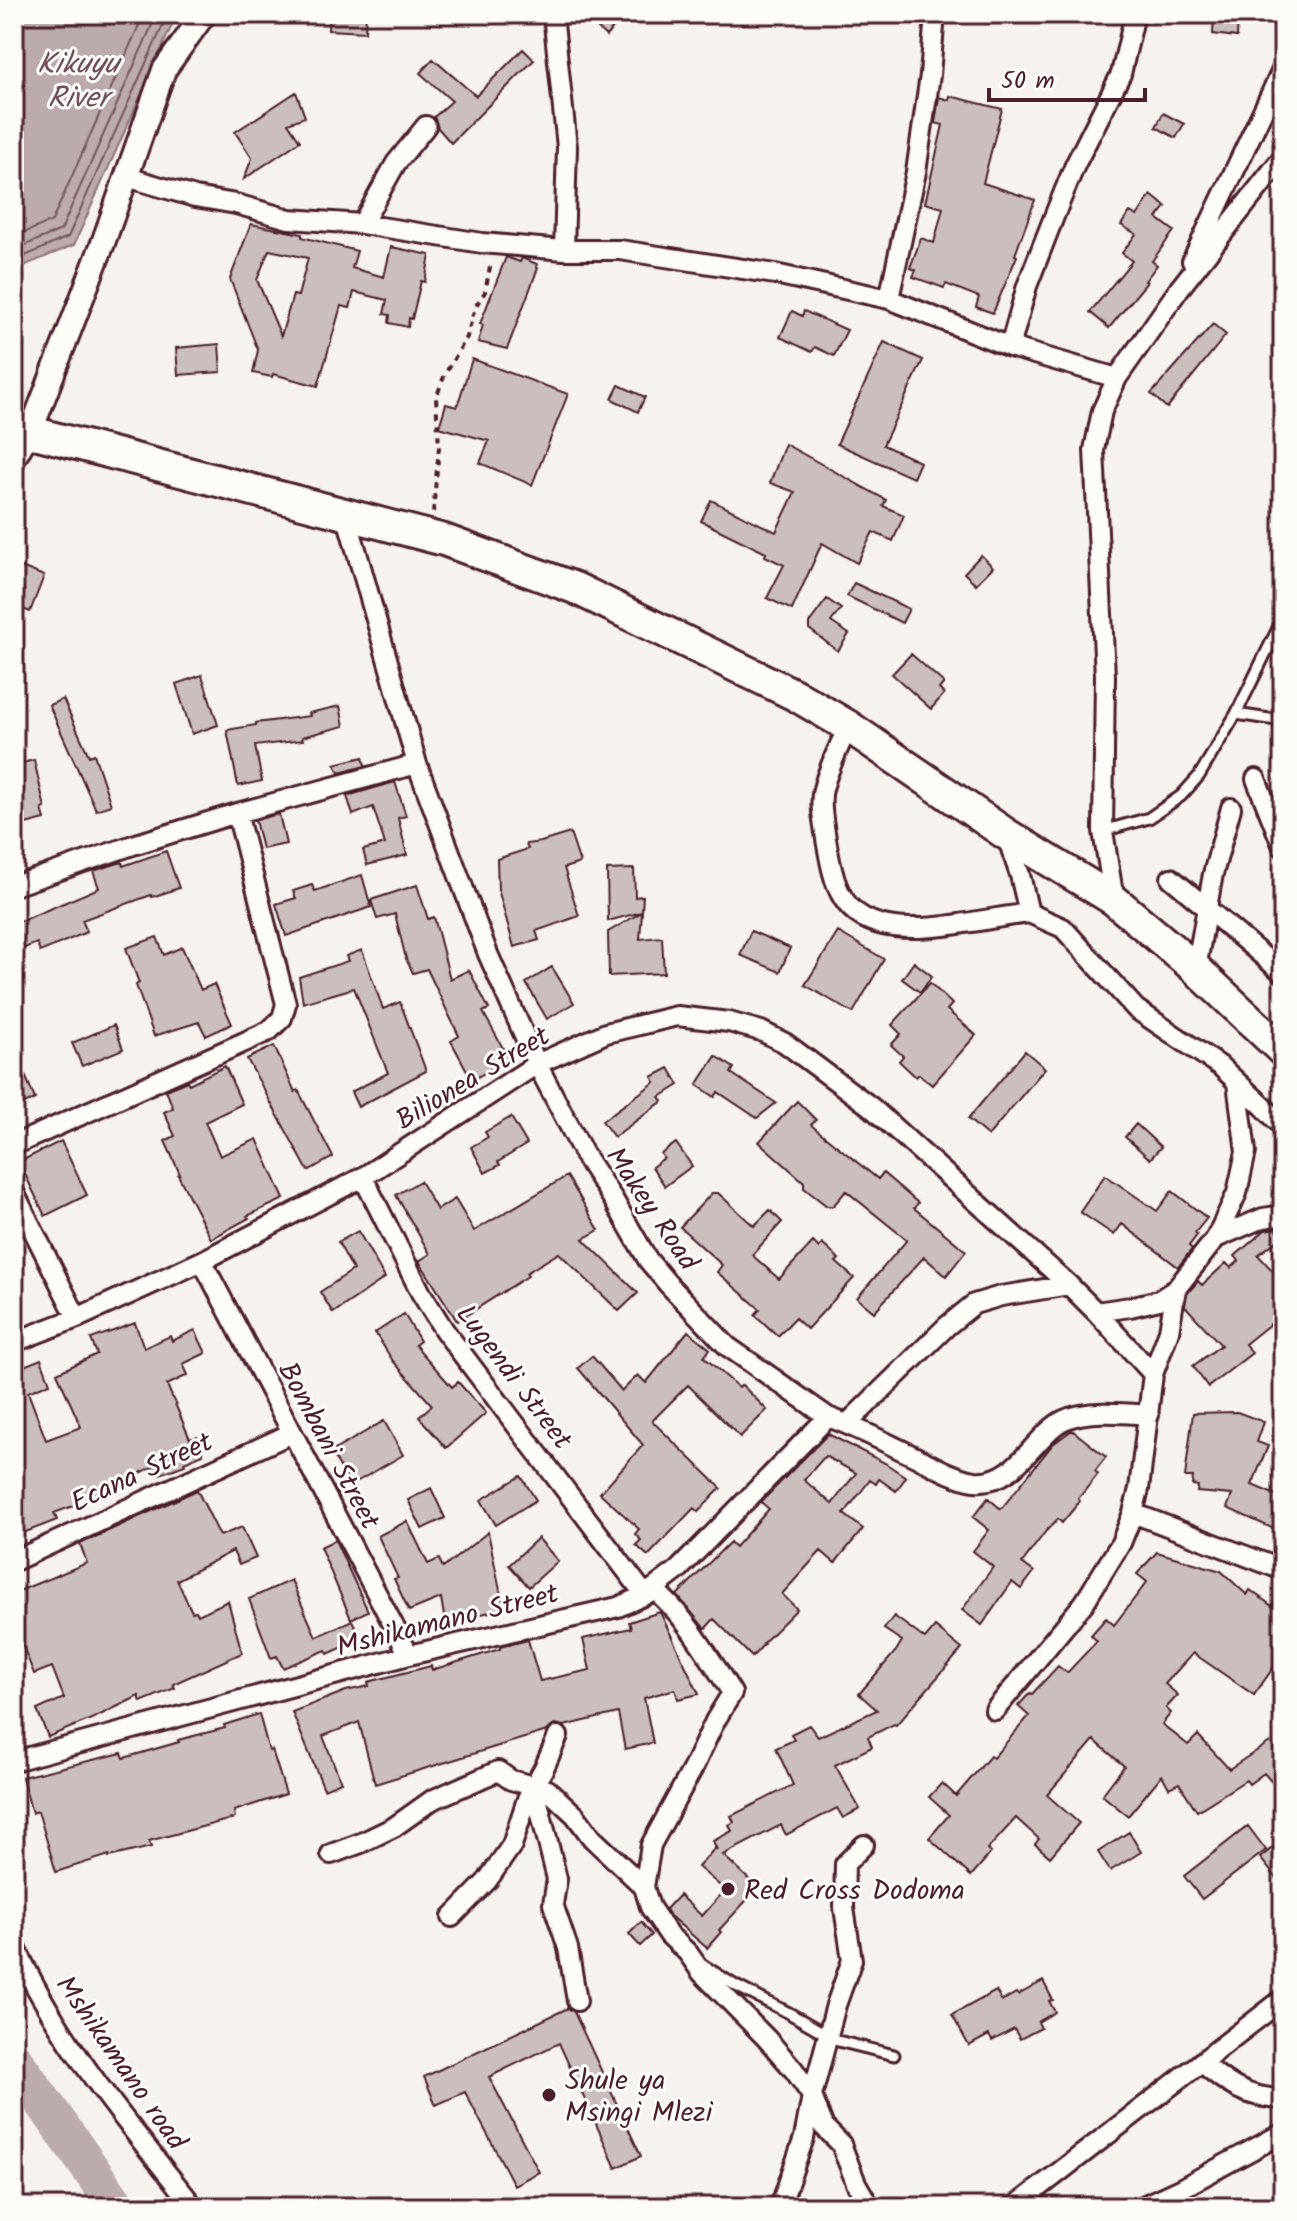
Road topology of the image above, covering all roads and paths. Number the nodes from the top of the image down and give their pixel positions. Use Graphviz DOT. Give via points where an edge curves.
graph roads {
  1 [pos="204,14"];
  2 [pos="553,14"];
  3 [pos="935,14"];
  4 [pos="1135,14"];
  5 [pos="1283,68"];
  6 [pos="426,126"];
  7 [pos="1283,157"];
  8 [pos="127,177"];
  9 [pos="362,224"];
  10 [pos="495,244"];
  11 [pos="564,250"];
  12 [pos="1179,289"];
  13 [pos="889,299"];
  14 [pos="1010,347"];
  15 [pos="1117,378"];
  16 [pos="22,432"];
  17 [pos="14,462"];
  18 [pos="346,514"];
  19 [pos="431,537"];
  20 [pos="1283,618"];
  21 [pos="1236,714"];
  22 [pos="1283,721"];
  23 [pos="848,726"];
  24 [pos="417,764"];
  25 [pos="1256,779"];
  26 [pos="1231,808"];
  27 [pos="237,813"];
  28 [pos="1103,831"];
  29 [pos="1006,834"];
  30 [pos="1283,847"];
  31 [pos="1171,878"];
  32 [pos="14,886"];
  33 [pos="1114,900"];
  34 [pos="1205,907"];
  35 [pos="1029,913"];
  36 [pos="1196,969"];
  37 [pos="1283,973"];
  38 [pos="1283,1051"];
  39 [pos="537,1064"];
  40 [pos="1237,1083"];
  41 [pos="1283,1127"];
  42 [pos="14,1145"];
  43 [pos="363,1177"];
  44 [pos="14,1192"];
  45 [pos="1283,1215"];
  46 [pos="1216,1238"];
  47 [pos="202,1261"];
  48 [pos="1069,1285"];
  49 [pos="1176,1289"];
  50 [pos="1096,1312"];
  51 [pos="77,1318"];
  52 [pos="14,1342"];
  53 [pos="1153,1374"];
  54 [pos="1149,1415"];
  55 [pos="828,1417"];
  56 [pos="847,1424"];
  57 [pos="292,1433"];
  58 [pos="1133,1513"];
  59 [pos="14,1561"];
  60 [pos="1283,1570"];
  61 [pos="649,1592"];
  62 [pos="409,1655"];
  63 [pos="995,1710"];
  64 [pos="558,1736"];
  65 [pos="14,1761"];
  66 [pos="534,1786"];
  67 [pos="864,1845"];
  68 [pos="331,1854"];
  69 [pos="644,1887"];
  70 [pos="452,1917"];
  71 [pos="14,1943"];
  72 [pos="688,1953"];
  73 [pos="1283,1999"];
  74 [pos="577,2001"];
  75 [pos="828,2036"];
  76 [pos="894,2055"];
  77 [pos="1201,2062"];
  78 [pos="812,2096"];
  79 [pos="1283,2099"];
  80 [pos="1283,2133"];
  81 [pos="194,2207"];
  82 [pos="780,2207"];
  83 [pos="872,2207"];
  84 [pos="1014,2207"];
  85 [pos="1141,2207"];
  1 -- 8 [label="street" via="164,70"];
  2 -- 11 [label="street" via="567,147"];
  3 -- 13 [label="street" via="916,172"];
  4 -- 14 [label="street" via="1121,74 1055,214"];
  5 -- 12 [label="street"];
  6 -- 9 [label="street" via="396,163"];
  7 -- 12 [label="street"];
  8 -- 9 [label="street" via="289,219"];
  8 -- 16 [label="street"];
  9 -- 10 [label="street"];
  10 -- 11 [label="street"];
  10 -- 19 [label="path" via="485,292 436,398 439,447"];
  11 -- 13 [label="street" via="620,250 775,274"];
  12 -- 15 [label="street"];
  13 -- 14 [label="street"];
  14 -- 15 [label="street"];
  15 -- 28 [label="street" via="1102,411 1094,450 1105,676"];
  16 -- 17 [label="street"];
  16 -- 18 [label="highway"];
  18 -- 19 [label="highway"];
  18 -- 24 [label="street, Makey Road"];
  19 -- 23 [label="highway" via="575,588"];
  20 -- 21 [label="lane"];
  21 -- 22 [label="lane"];
  21 -- 28 [label="lane" via="1181,796 1149,818"];
  23 -- 29 [label="highway"];
  23 -- 35 [label="street" via="822,791 830,865 840,897 863,919 895,927"];
  24 -- 27 [label="street"];
  24 -- 39 [label="street, Makey Road" via="488,954"];
  25 -- 30 [label="street"];
  26 -- 34 [label="street"];
  27 -- 32 [label="street"];
  27 -- 42 [label="street" via="286,1004 282,1018 269,1031"];
  28 -- 33 [label="street"];
  29 -- 33 [label="highway"];
  29 -- 35 [label="street"];
  31 -- 34 [label="street"];
  33 -- 36 [label="highway"];
  34 -- 36 [label="street"];
  34 -- 37 [label="street"];
  35 -- 40 [label="street" via="1063,928 1136,1009"];
  36 -- 38 [label="highway"];
  39 -- 43 [label="street, Bilionea Street"];
  39 -- 48 [label="street, Bilionea Street" via="606,1033 677,1016 761,1031 871,1107"];
  39 -- 55 [label="street, Makey Road" via="648,1260 727,1346"];
  40 -- 41 [label="street"];
  40 -- 46 [label="street" via="1246,1152 1237,1193"];
  43 -- 47 [label="street, Bilionea Street"];
  43 -- 61 [label="street, Lugendi Street" via="444,1330"];
  44 -- 51 [label="street"];
  45 -- 46 [label="street"];
  46 -- 49 [label="street"];
  47 -- 51 [label="street, Bilionea Street"];
  47 -- 57 [label="street, Bombani Street"];
  48 -- 50 [label="street, Bilionea Street"];
  48 -- 56 [label="street" via="974,1304"];
  49 -- 50 [label="street" via="1159,1300"];
  49 -- 53 [label="street" via="1169,1331"];
  50 -- 53 [label="street, Bilionea Street"];
  51 -- 52 [label="street, Bilionea Street"];
  53 -- 54 [label="street"];
  54 -- 56 [label="street, Makey Road" via="1104,1412 1060,1421 1015,1466 999,1477 978,1481 955,1477"];
  54 -- 58 [label="street"];
  55 -- 56 [label="street, Makey Road"];
  55 -- 61 [label="street, Mshikamano Street" via="678,1570"];
  57 -- 59 [label="street, Ecana Street"];
  57 -- 62 [label="street, Bombani Street"];
  58 -- 60 [label="street"];
  58 -- 63 [label="street" via="1084,1603"];
  61 -- 62 [label="street, Mshikamano Street" via="618,1607"];
  61 -- 69 [label="street, Lugendi Street" via="661,1595 695,1636 732,1693 651,1845"];
  62 -- 65 [label="street, Mshikamano Street"];
  64 -- 66 [label="street"];
  66 -- 68 [label="street" via="498,1771"];
  66 -- 69 [label="street" via="548,1790"];
  66 -- 70 [label="street" via="512,1845"];
  66 -- 74 [label="street" via="557,1879 553,1904"];
  67 -- 75 [label="street" via="845,1864 844,1908 852,1960"];
  69 -- 72 [label="street" via="650,1907"];
  71 -- 81 [label="street, Mshikamano road" via="30,1980 71,2045"];
  72 -- 75 [label="lane"];
  72 -- 78 [label="street"];
  73 -- 77 [label="street"];
  75 -- 76 [label="lane"];
  75 -- 78 [label="street"];
  77 -- 79 [label="street" via="1241,2092"];
  77 -- 84 [label="street"];
  78 -- 82 [label="street"];
  78 -- 83 [label="street" via="824,2127 841,2144"];
  80 -- 85 [label="street"];
}
